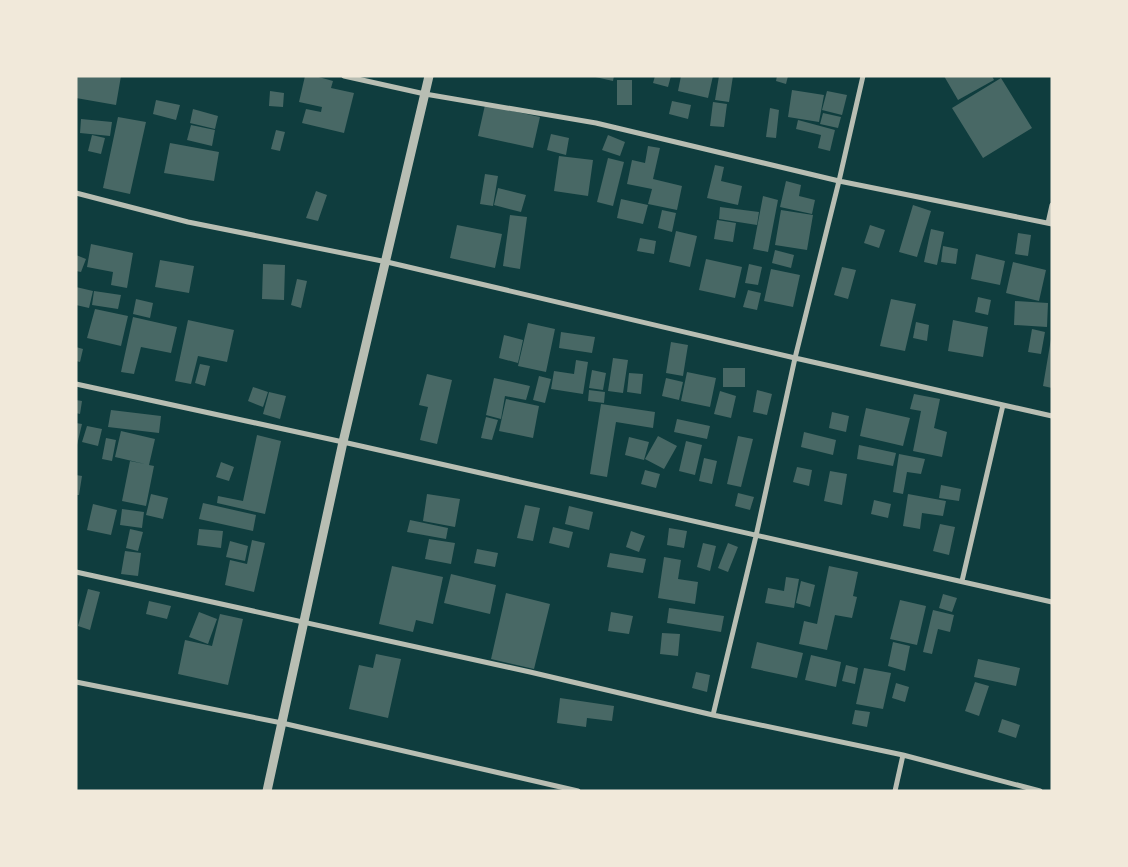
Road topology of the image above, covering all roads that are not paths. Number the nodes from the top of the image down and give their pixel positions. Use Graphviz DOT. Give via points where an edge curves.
graph roads {
  1 [pos="344,76"];
  2 [pos="430,76"];
  3 [pos="863,76"];
  4 [pos="425,94"];
  5 [pos="839,181"];
  6 [pos="76,194"];
  7 [pos="1052,206"];
  8 [pos="1050,224"];
  9 [pos="387,262"];
  10 [pos="795,358"];
  11 [pos="76,384"];
  12 [pos="1003,406"];
  13 [pos="1052,416"];
  14 [pos="344,442"];
  15 [pos="756,536"];
  16 [pos="76,572"];
  17 [pos="962,581"];
  18 [pos="1052,602"];
  19 [pos="304,623"];
  20 [pos="76,682"];
  21 [pos="713,715"];
  22 [pos="282,723"];
  23 [pos="903,756"];
  24 [pos="267,791"];
  25 [pos="578,791"];
  26 [pos="895,791"];
  27 [pos="1040,791"];
  1 -- 4 [label="street"];
  2 -- 4 [label="street"];
  3 -- 5 [label="street"];
  4 -- 5 [label="street" via="596,123"];
  4 -- 9 [label="street"];
  5 -- 8 [label="street"];
  5 -- 10 [label="street"];
  6 -- 9 [label="street" via="188,222"];
  7 -- 8 [label="street"];
  9 -- 10 [label="street"];
  9 -- 14 [label="street"];
  10 -- 12 [label="street"];
  10 -- 15 [label="street"];
  11 -- 14 [label="street"];
  12 -- 13 [label="street"];
  12 -- 17 [label="street"];
  14 -- 15 [label="street"];
  14 -- 19 [label="street"];
  15 -- 17 [label="street"];
  15 -- 21 [label="street"];
  16 -- 19 [label="street"];
  17 -- 18 [label="street"];
  19 -- 21 [label="street"];
  19 -- 22 [label="street"];
  20 -- 22 [label="street"];
  21 -- 23 [label="street"];
  22 -- 24 [label="street"];
  22 -- 25 [label="street"];
  23 -- 26 [label="street"];
  23 -- 27 [label="street"];
}
